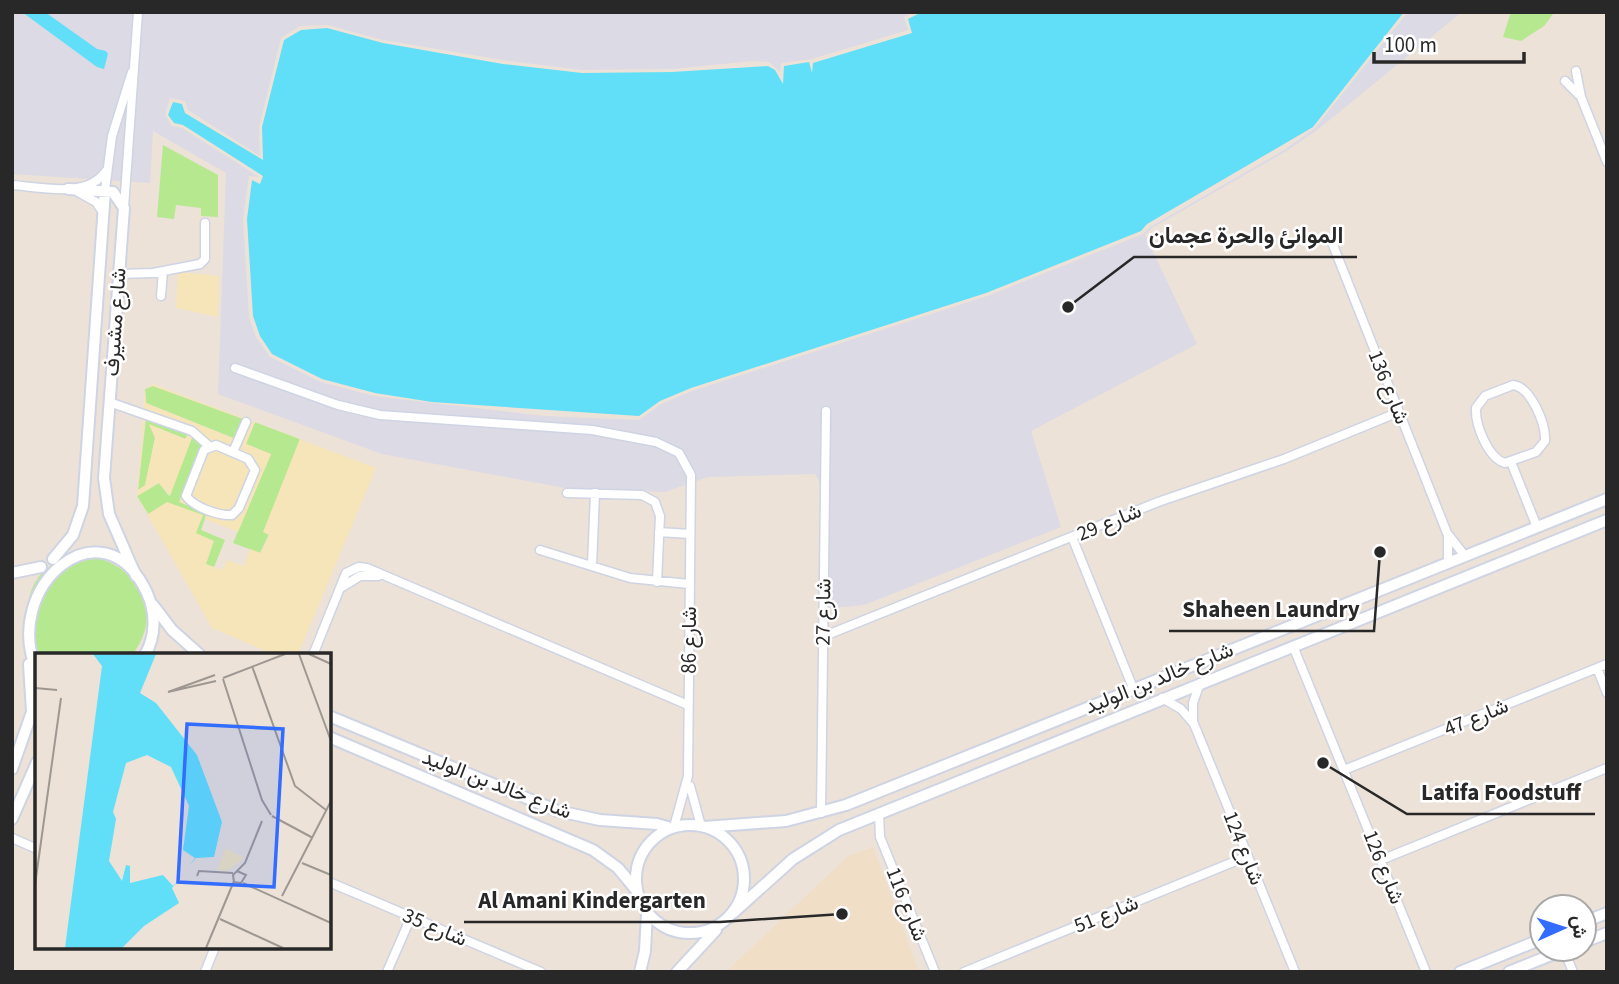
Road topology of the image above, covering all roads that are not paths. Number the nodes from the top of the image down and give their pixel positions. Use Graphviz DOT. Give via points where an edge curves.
graph roads {
  1 [pos="138,12"];
  2 [pos="134,62"];
  3 [pos="1576,71"];
  4 [pos="1565,81"];
  5 [pos="1581,97"];
  6 [pos="1607,162"];
  7 [pos="108,169"];
  8 [pos="12,185"];
  9 [pos="68,189"];
  10 [pos="105,190"];
  11 [pos="124,208"];
  12 [pos="104,214"];
  13 [pos="205,223"];
  14 [pos="1331,240"];
  15 [pos="163,271"];
  16 [pos="118,274"];
  17 [pos="161,296"];
  18 [pos="235,368"];
  19 [pos="109,402"];
  20 [pos="827,411"];
  21 [pos="1399,412"];
  22 [pos="246,422"];
  23 [pos="209,446"];
  24 [pos="233,452"];
  25 [pos="1511,462"];
  26 [pos="567,493"];
  27 [pos="595,494"];
  28 [pos="1607,499"];
  29 [pos="1607,520"];
  30 [pos="1537,527"];
  31 [pos="659,532"];
  32 [pos="1447,533"];
  33 [pos="690,534"];
  34 [pos="1072,537"];
  35 [pos="540,550"];
  36 [pos="1465,555"];
  37 [pos="1448,562"];
  38 [pos="48,563"];
  39 [pos="592,566"];
  40 [pos="12,573"];
  41 [pos="1421,573"];
  42 [pos="136,576"];
  43 [pos="657,582"];
  44 [pos="28,583"];
  45 [pos="689,584"];
  46 [pos="1395,584"];
  47 [pos="1427,592"];
  48 [pos="150,599"];
  49 [pos="1402,603"];
  50 [pos="822,637"];
  51 [pos="18,638"];
  52 [pos="1293,646"];
  53 [pos="146,653"];
  54 [pos="198,653"];
  55 [pos="314,653"];
  56 [pos="29,662"];
  57 [pos="1607,664"];
  58 [pos="1597,668"];
  59 [pos="35,669"];
  60 [pos="1201,683"];
  61 [pos="1133,688"];
  62 [pos="1607,693"];
  63 [pos="1163,698"];
  64 [pos="688,705"];
  65 [pos="331,717"];
  66 [pos="1194,724"];
  67 [pos="331,738"];
  68 [pos="35,767"];
  69 [pos="1607,768"];
  70 [pos="12,769"];
  71 [pos="1344,770"];
  72 [pos="688,776"];
  73 [pos="821,813"];
  74 [pos="879,813"];
  75 [pos="12,819"];
  76 [pos="860,821"];
  77 [pos="702,826"];
  78 [pos="673,828"];
  79 [pos="880,837"];
  80 [pos="12,838"];
  81 [pos="35,848"];
  82 [pos="1248,856"];
  83 [pos="1381,860"];
  84 [pos="331,883"];
  85 [pos="637,891"];
  86 [pos="647,913"];
  87 [pos="411,917"];
  88 [pos="729,917"];
  89 [pos="1528,945"];
  90 [pos="214,949"];
  91 [pos="1531,963"];
  92 [pos="205,972"];
  93 [pos="387,972"];
  94 [pos="541,972"];
  95 [pos="640,972"];
  96 [pos="677,972"];
  97 [pos="935,972"];
  98 [pos="964,972"];
  99 [pos="1295,972"];
  100 [pos="1426,972"];
  101 [pos="1460,972"];
  102 [pos="1509,972"];
  1 -- 2 [label="street, شارع مشيرف"];
  2 -- 7 [label="street, شارع مشيرف" via="112,136"];
  2 -- 11 [label="street, شارع مشيرف"];
  3 -- 5 [label="street"];
  4 -- 5 [label="street"];
  5 -- 6 [label="street"];
  7 -- 9 [label="street" via="92,185"];
  7 -- 10 [label="street, شارع مشيرف"];
  8 -- 9 [label="street"];
  9 -- 10 [label="main road"];
  9 -- 12 [label="street" via="90,197"];
  10 -- 11 [label="main road" via="118,197"];
  10 -- 12 [label="main road, شارع مشيرف"];
  11 -- 16 [label="main road, شارع مشيرف"];
  12 -- 38 [label="main road, شارع مشيرف" via="83,506 73,535"];
  13 -- 15 [label="street" via="203,262"];
  14 -- 21 [label="street, شارع 136"];
  15 -- 16 [label="street"];
  15 -- 17 [label="street"];
  16 -- 19 [label="main road, شارع مشيرف"];
  18 -- 33 [label="street, شارع 86" via="380,415 592,430 656,442 679,453 687,463"];
  19 -- 23 [label="street" via="198,433"];
  19 -- 42 [label="main road, شارع مشيرف" via="106,496"];
  20 -- 50 [label="street, شارع 27"];
  21 -- 32 [label="street, شارع 136"];
  21 -- 34 [label="street, شارع 29"];
  22 -- 24 [label="street"];
  23 -- 24 [label="street"];
  23 -- 24 [label="street" via="186,496 227,516 239,508 255,470 251,461"];
  25 -- 25 [label="street" via="1536,452 1545,441 1528,394 1518,385 1485,396 1476,408 1491,453 1499,461"];
  25 -- 30 [label="street"];
  26 -- 27 [label="street"];
  27 -- 31 [label="street" via="650,498 659,511"];
  27 -- 39 [label="street"];
  28 -- 30 [label="main road, شارع خالد بن الوليد"];
  29 -- 47 [label="main road, شارع خالد بن الوليد"];
  30 -- 36 [label="main road, شارع خالد بن الوليد"];
  31 -- 33 [label="street"];
  31 -- 43 [label="street"];
  32 -- 36 [label="street, شارع 136"];
  32 -- 37 [label="street, شارع 136"];
  33 -- 45 [label="street, شارع 86"];
  34 -- 50 [label="street, شارع 29"];
  34 -- 61 [label="street"];
  35 -- 39 [label="street"];
  36 -- 37 [label="main road, شارع خالد بن الوليد"];
  37 -- 41 [label="main road, شارع خالد بن الوليد"];
  38 -- 40 [label="main road"];
  38 -- 42 [label="main road" via="78,553 104,555"];
  38 -- 44 [label="main road, شارع مشيرف"];
  39 -- 43 [label="street"];
  41 -- 46 [label="main road, شارع خالد بن الوليد"];
  41 -- 47 [label="main road" via="1418,585"];
  42 -- 48 [label="main road, شارع مشيرف"];
  43 -- 45 [label="street"];
  45 -- 64 [label="street, شارع 86"];
  46 -- 49 [label="main road" via="1404,591"];
  46 -- 61 [label="main road, شارع خالد بن الوليد"];
  47 -- 49 [label="main road, شارع خالد بن الوليد"];
  48 -- 53 [label="main road" via="153,630"];
  48 -- 54 [label="main road" via="172,630"];
  49 -- 52 [label="main road, شارع خالد بن الوليد"];
  50 -- 73 [label="street, شارع 27"];
  51 -- 56 [label="main road"];
  52 -- 60 [label="main road, شارع خالد بن الوليد"];
  52 -- 71 [label="street, شارع 126"];
  55 -- 64 [label="street" via="346,573 359,567"];
  56 -- 59 [label="main road"];
  56 -- 70 [label="main road" via="32,712"];
  57 -- 58 [label="street, شارع 47"];
  58 -- 62 [label="street"];
  58 -- 71 [label="street, شارع 47"];
  60 -- 63 [label="main road, شارع خالد بن الوليد"];
  60 -- 66 [label="street, شارع 124" via="1193,703"];
  61 -- 73 [label="main road, شارع خالد بن الوليد"];
  63 -- 66 [label="street, شارع 124"];
  63 -- 74 [label="main road, شارع خالد بن الوليد"];
  64 -- 72 [label="street, شارع 86"];
  65 -- 78 [label="main road, شارع خالد بن الوليد" via="558,811"];
  66 -- 82 [label="street, شارع 124"];
  67 -- 85 [label="main road, شارع خالد بن الوليد" via="593,850 618,868"];
  68 -- 75 [label="main road"];
  69 -- 83 [label="street"];
  71 -- 83 [label="street, شارع 126"];
  72 -- 77 [label="street, شارع 86"];
  72 -- 78 [label="street, شارع 86"];
  73 -- 77 [label="main road, شارع خالد بن الوليد" via="786,821"];
  74 -- 76 [label="main road, شارع خالد بن الوليد"];
  74 -- 79 [label="street, شارع 116"];
  76 -- 79 [label="street, شارع 116"];
  76 -- 88 [label="main road, شارع خالد بن الوليد" via="808,848"];
  77 -- 78 [label="main road"];
  77 -- 88 [label="main road" via="727,840 742,862 741,897"];
  78 -- 85 [label="main road" via="646,847 639,861"];
  79 -- 97 [label="street, شارع 116"];
  80 -- 81 [label="street"];
  82 -- 98 [label="street, شارع 51"];
  82 -- 99 [label="street, شارع 124"];
  83 -- 100 [label="street, شارع 126"];
  84 -- 87 [label="street, شارع 35"];
  85 -- 86 [label="main road"];
  86 -- 88 [label="main road" via="685,934 699,933"];
  86 -- 95 [label="main road"];
  87 -- 93 [label="street"];
  87 -- 94 [label="street, شارع 35"];
  88 -- 96 [label="main road"];
  89 -- 101 [label="main road"];
  90 -- 92 [label="street"];
  91 -- 102 [label="main road"];
}
